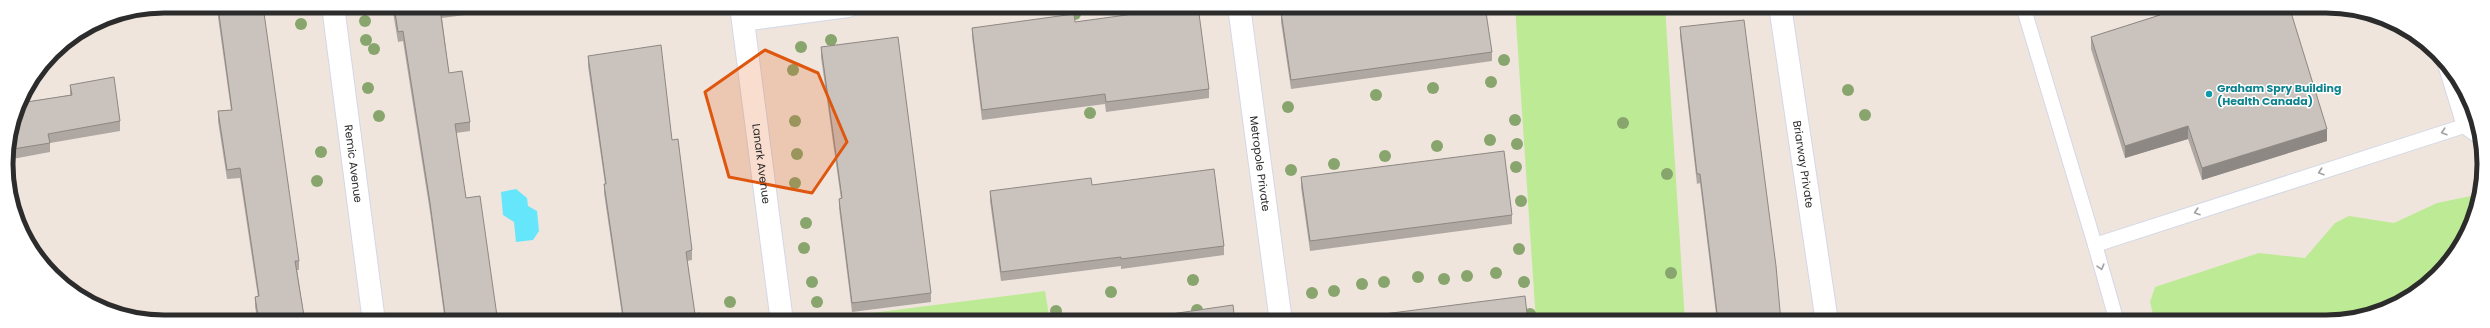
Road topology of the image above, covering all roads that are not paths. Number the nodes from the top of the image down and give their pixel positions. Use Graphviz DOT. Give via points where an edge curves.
graph roads {
  1 [pos="334,13"];
  2 [pos="742,13"];
  3 [pos="1240,13"];
  4 [pos="1781,13"];
  5 [pos="2025,13"];
  6 [pos="2448,75"];
  7 [pos="2464,126"];
  8 [pos="2474,133"];
  9 [pos="2095,245"];
  10 [pos="373,315"];
  11 [pos="781,315"];
  12 [pos="1280,315"];
  13 [pos="1826,315"];
  14 [pos="2115,315"];
  1 -- 10 [label="street, Remic Avenue"];
  2 -- 11 [label="street, Lanark Avenue"];
  3 -- 12 [label="street, Metropole Private"];
  4 -- 13 [label="street, Briarway Private"];
  5 -- 9 [label="lane"];
  6 -- 7 [label="lane"];
  7 -- 8 [label="lane"];
  7 -- 9 [label="lane, one-way"];
  9 -- 14 [label="lane, one-way"];
}
